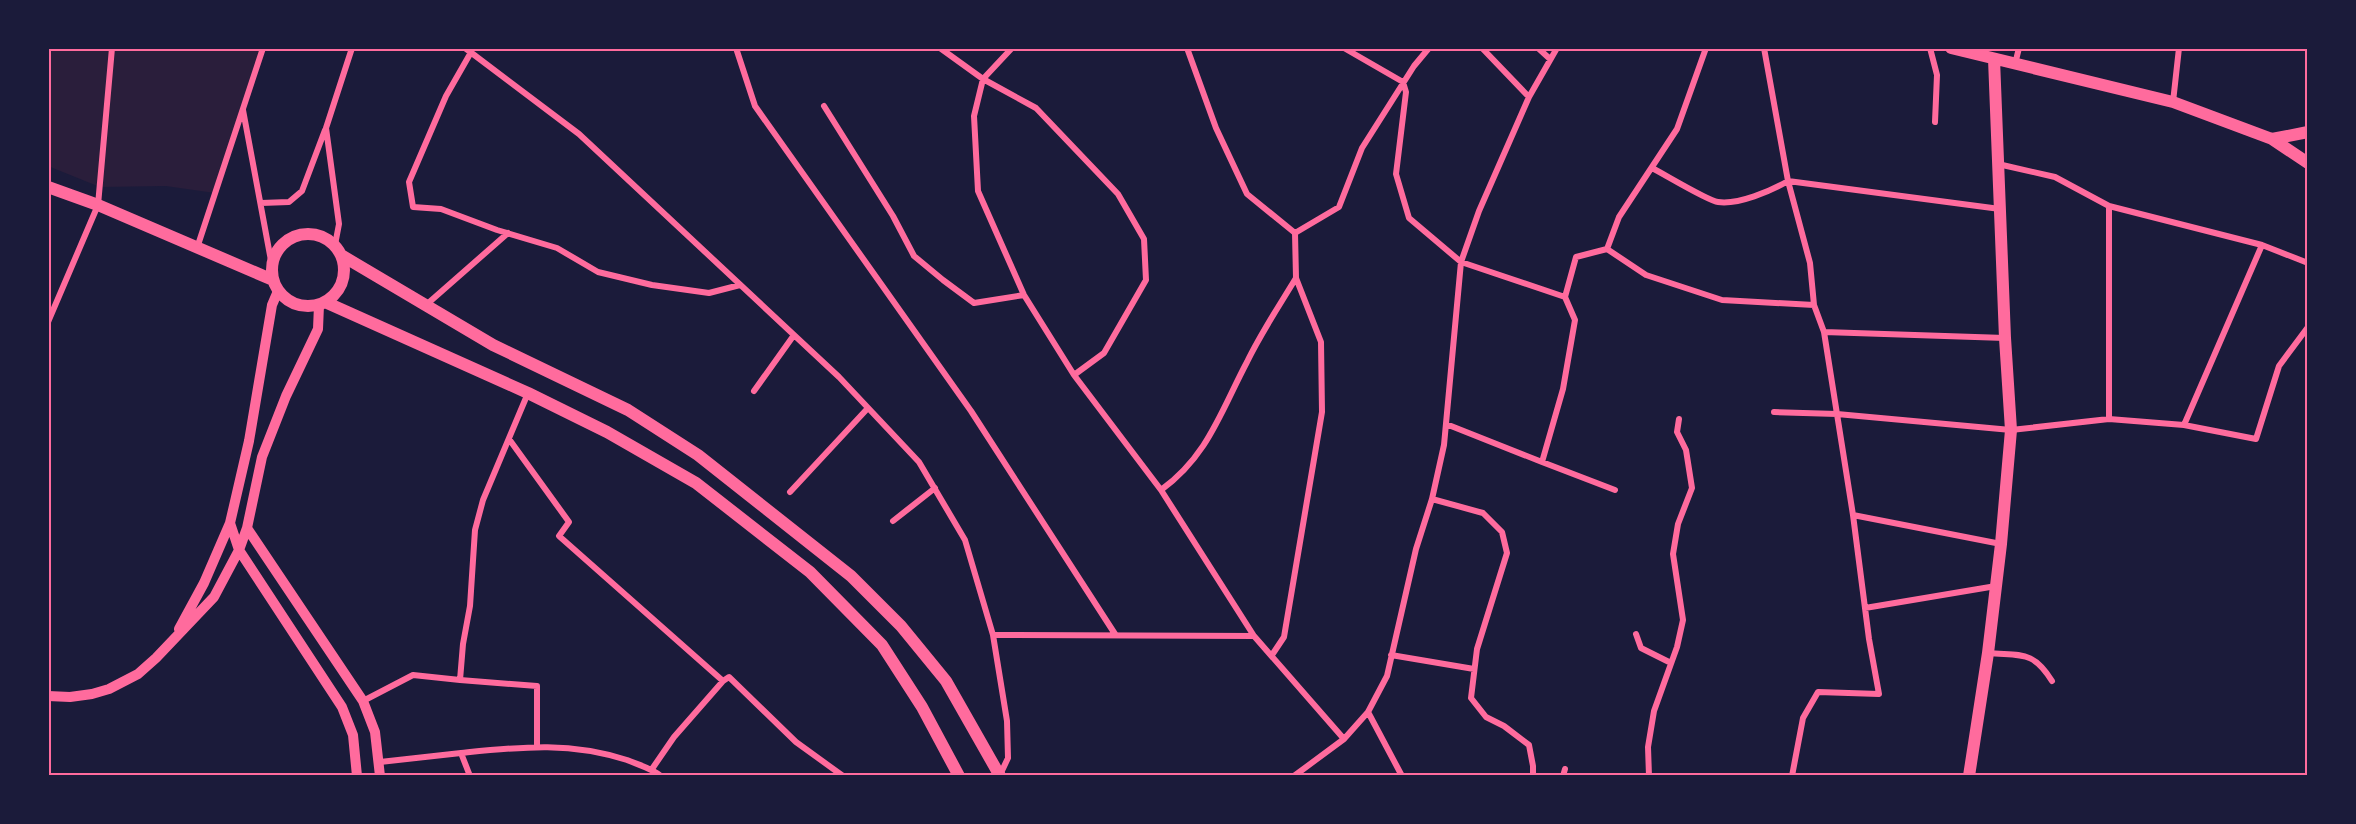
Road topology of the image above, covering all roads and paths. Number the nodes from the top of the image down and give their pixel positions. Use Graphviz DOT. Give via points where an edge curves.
graph roads {
  1 [pos="111,48"];
  2 [pos="263,48"];
  3 [pos="352,48"];
  4 [pos="465,48"];
  5 [pos="736,48"];
  6 [pos="940,48"];
  7 [pos="1012,48"];
  8 [pos="1187,48"];
  9 [pos="1344,48"];
  10 [pos="1429,48"];
  11 [pos="1482,48"];
  12 [pos="1538,48"];
  13 [pos="1557,48"];
  14 [pos="1706,48"];
  15 [pos="1764,48"];
  16 [pos="1930,48"];
  17 [pos="1951,48"];
  18 [pos="2019,48"];
  19 [pos="2179,48"];
  20 [pos="470,54"];
  21 [pos="1994,59"];
  22 [pos="1550,60"];
  23 [pos="2015,64"];
  24 [pos="983,78"];
  25 [pos="1403,82"];
  26 [pos="1529,97"];
  27 [pos="2173,102"];
  28 [pos="824,106"];
  29 [pos="242,110"];
  30 [pos="1935,122"];
  31 [pos="326,128"];
  32 [pos="2308,132"];
  33 [pos="2272,139"];
  34 [pos="2308,163"];
  35 [pos="1998,164"];
  36 [pos="1652,168"];
  37 [pos="1788,181"];
  38 [pos="48,187"];
  39 [pos="261,204"];
  40 [pos="98,205"];
  41 [pos="2109,206"];
  42 [pos="2001,209"];
  43 [pos="508,233"];
  44 [pos="1295,233"];
  45 [pos="2262,244"];
  46 [pos="197,248"];
  47 [pos="1607,249"];
  48 [pos="338,250"];
  49 [pos="1461,262"];
  50 [pos="2308,263"];
  51 [pos="272,266"];
  52 [pos="1296,278"];
  53 [pos="276,285"];
  54 [pos="740,285"];
  55 [pos="1024,295"];
  56 [pos="1565,297"];
  57 [pos="322,303"];
  58 [pos="426,305"];
  59 [pos="1814,305"];
  60 [pos="48,322"];
  61 [pos="2308,327"];
  62 [pos="1824,332"];
  63 [pos="794,335"];
  64 [pos="2005,338"];
  65 [pos="1074,375"];
  66 [pos="754,391"];
  67 [pos="528,393"];
  68 [pos="868,408"];
  69 [pos="1774,412"];
  70 [pos="1837,414"];
  71 [pos="1679,419"];
  72 [pos="2109,419"];
  73 [pos="1446,424"];
  74 [pos="2184,425"];
  75 [pos="2011,430"];
  76 [pos="509,439"];
  77 [pos="1542,462"];
  78 [pos="934,488"];
  79 [pos="1161,490"];
  80 [pos="1615,490"];
  81 [pos="790,492"];
  82 [pos="1432,498"];
  83 [pos="1853,515"];
  84 [pos="893,520"];
  85 [pos="230,523"];
  86 [pos="248,528"];
  87 [pos="2001,544"];
  88 [pos="239,550"];
  89 [pos="1996,586"];
  90 [pos="1865,608"];
  91 [pos="1115,634"];
  92 [pos="1636,634"];
  93 [pos="993,635"];
  94 [pos="1254,636"];
  95 [pos="171,642"];
  96 [pos="1988,653"];
  97 [pos="1272,655"];
  98 [pos="1391,655"];
  99 [pos="1671,663"];
  100 [pos="1474,669"];
  101 [pos="460,680"];
  102 [pos="723,681"];
  103 [pos="2052,681"];
  104 [pos="48,696"];
  105 [pos="363,701"];
  106 [pos="1368,712"];
  107 [pos="1344,739"];
  108 [pos="537,746"];
  109 [pos="460,753"];
  110 [pos="380,762"];
  111 [pos="652,769"];
  112 [pos="357,776"];
  113 [pos="380,776"];
  114 [pos="470,776"];
  115 [pos="661,776"];
  116 [pos="843,776"];
  117 [pos="959,776"];
  118 [pos="1000,776"];
  119 [pos="1294,776"];
  120 [pos="1402,776"];
  121 [pos="1533,776"];
  122 [pos="1649,776"];
  123 [pos="1792,776"];
  124 [pos="1969,776"];
  1 -- 40 [label="street"];
  2 -- 29 [label="street"];
  3 -- 31 [label="street"];
  4 -- 20 [label="street"];
  5 -- 91 [label="street" via="755,106 971,411"];
  6 -- 24 [label="street"];
  7 -- 24 [label="street"];
  8 -- 44 [label="street" via="1216,128 1247,194"];
  9 -- 25 [label="street"];
  10 -- 25 [label="street"];
  11 -- 26 [label="street"];
  12 -- 22 [label="street"];
  13 -- 22 [label="street"];
  14 -- 36 [label="street" via="1677,129"];
  15 -- 37 [label="street"];
  16 -- 30 [label="street" via="1936,75"];
  17 -- 21 [label="main road"];
  18 -- 23 [label="street"];
  19 -- 27 [label="street"];
  20 -- 43 [label="street" via="446,96 409,182 413,207 441,209"];
  20 -- 54 [label="street" via="579,134"];
  21 -- 23 [label="main road"];
  21 -- 35 [label="main road"];
  22 -- 26 [label="street"];
  23 -- 27 [label="main road"];
  24 -- 55 [label="street" via="974,116 978,191"];
  24 -- 65 [label="street" via="1036,108 1118,194 1144,239 1146,280 1104,353"];
  25 -- 44 [label="street" via="1362,148 1339,207"];
  25 -- 49 [label="street" via="1406,92 1396,174 1409,218"];
  26 -- 49 [label="street"];
  27 -- 33 [label="main road"];
  28 -- 55 [label="street" via="914,256 974,303"];
  29 -- 39 [label="street"];
  29 -- 46 [label="street"];
  31 -- 39 [label="street" via="302,191 289,202"];
  31 -- 48 [label="street" via="339,224"];
  32 -- 33 [label="main road"];
  33 -- 34 [label="main road"];
  35 -- 41 [label="street" via="2055,177"];
  35 -- 42 [label="main road"];
  36 -- 37 [label="street" via="1717,202 1769,192"];
  36 -- 47 [label="street" via="1619,217"];
  37 -- 42 [label="street"];
  37 -- 59 [label="street" via="1810,263"];
  38 -- 40 [label="main road"];
  39 -- 51 [label="street"];
  40 -- 46 [label="main road"];
  40 -- 60 [label="street"];
  41 -- 45 [label="street"];
  41 -- 72 [label="street"];
  42 -- 64 [label="main road"];
  43 -- 54 [label="street" via="557,248 598,272 652,285 709,293"];
  43 -- 58 [label="street"];
  44 -- 52 [label="street"];
  45 -- 50 [label="street"];
  45 -- 74 [label="street"];
  46 -- 53 [label="main road"];
  47 -- 56 [label="street" via="1576,257"];
  47 -- 59 [label="street" via="1646,275 1722,300"];
  48 -- 51 [label="main road" via="326,238 303,234 282,244"];
  48 -- 57 [label="main road" via="344,265 341,286"];
  48 -- 58 [label="main road"];
  49 -- 56 [label="street"];
  49 -- 73 [label="street"];
  51 -- 53 [label="main road"];
  52 -- 79 [label="street" via="1246,362 1204,447 1179,478"];
  52 -- 97 [label="street" via="1321,342 1322,412 1284,637"];
  53 -- 57 [label="main road" via="286,299 296,304"];
  53 -- 85 [label="street"];
  54 -- 63 [label="street"];
  55 -- 65 [label="street"];
  56 -- 77 [label="street" via="1575,320 1563,389"];
  57 -- 67 [label="main road"];
  57 -- 86 [label="street" via="318,329 262,457"];
  58 -- 118 [label="main road" via="493,345 638,416 698,455 851,576 900,626 945,681"];
  59 -- 62 [label="street"];
  61 -- 74 [label="street" via="2279,366 2256,439"];
  62 -- 64 [label="street"];
  62 -- 70 [label="street"];
  63 -- 66 [label="street"];
  63 -- 68 [label="street"];
  64 -- 75 [label="main road"];
  65 -- 79 [label="street"];
  67 -- 76 [label="street"];
  67 -- 117 [label="main road" via="696,483 810,572 882,645 922,707"];
  68 -- 78 [label="street" via="919,462"];
  68 -- 81 [label="street"];
  69 -- 70 [label="street"];
  70 -- 75 [label="street"];
  70 -- 83 [label="street"];
  71 -- 99 [label="street" via="1677,432 1686,450 1692,488 1678,524 1674,554 1683,620"];
  72 -- 74 [label="street"];
  72 -- 75 [label="street"];
  73 -- 77 [label="street"];
  73 -- 82 [label="street"];
  75 -- 87 [label="main road"];
  76 -- 101 [label="street" via="483,500 475,530"];
  76 -- 102 [label="street" via="569,522 559,536"];
  77 -- 80 [label="street"];
  78 -- 84 [label="street"];
  78 -- 93 [label="street" via="965,540"];
  79 -- 94 [label="street"];
  82 -- 98 [label="street"];
  82 -- 100 [label="street" via="1483,513 1502,532 1507,553"];
  83 -- 87 [label="street"];
  83 -- 90 [label="street"];
  85 -- 88 [label="street"];
  85 -- 95 [label="street" via="204,583"];
  86 -- 88 [label="street"];
  86 -- 105 [label="street"];
  87 -- 89 [label="main road"];
  88 -- 95 [label="street" via="214,597"];
  88 -- 112 [label="street" via="342,707 353,735"];
  89 -- 90 [label="street"];
  89 -- 96 [label="main road"];
  90 -- 123 [label="street" via="1879,694 1818,692 1803,718"];
  91 -- 93 [label="street"];
  91 -- 94 [label="street"];
  92 -- 99 [label="street" via="1641,648"];
  93 -- 118 [label="street" via="1007,721 1008,758"];
  94 -- 97 [label="street"];
  95 -- 104 [label="street" via="138,674 109,689 70,697"];
  96 -- 103 [label="street" via="2027,656 2042,665"];
  96 -- 124 [label="main road"];
  97 -- 107 [label="street"];
  98 -- 100 [label="street"];
  98 -- 106 [label="street" via="1387,676"];
  99 -- 122 [label="street" via="1654,711 1648,747"];
  100 -- 121 [label="street" via="1471,698 1486,717 1528,745"];
  101 -- 105 [label="street" via="413,675"];
  101 -- 108 [label="street" via="537,686"];
  102 -- 111 [label="street"];
  102 -- 116 [label="street" via="729,677 796,742"];
  105 -- 110 [label="street" via="375,732"];
  106 -- 107 [label="street"];
  106 -- 120 [label="street"];
  107 -- 119 [label="street"];
  108 -- 109 [label="street"];
  108 -- 111 [label="street" via="601,752"];
  109 -- 110 [label="street"];
  109 -- 114 [label="street"];
  110 -- 113 [label="street"];
  111 -- 115 [label="street"];
}
